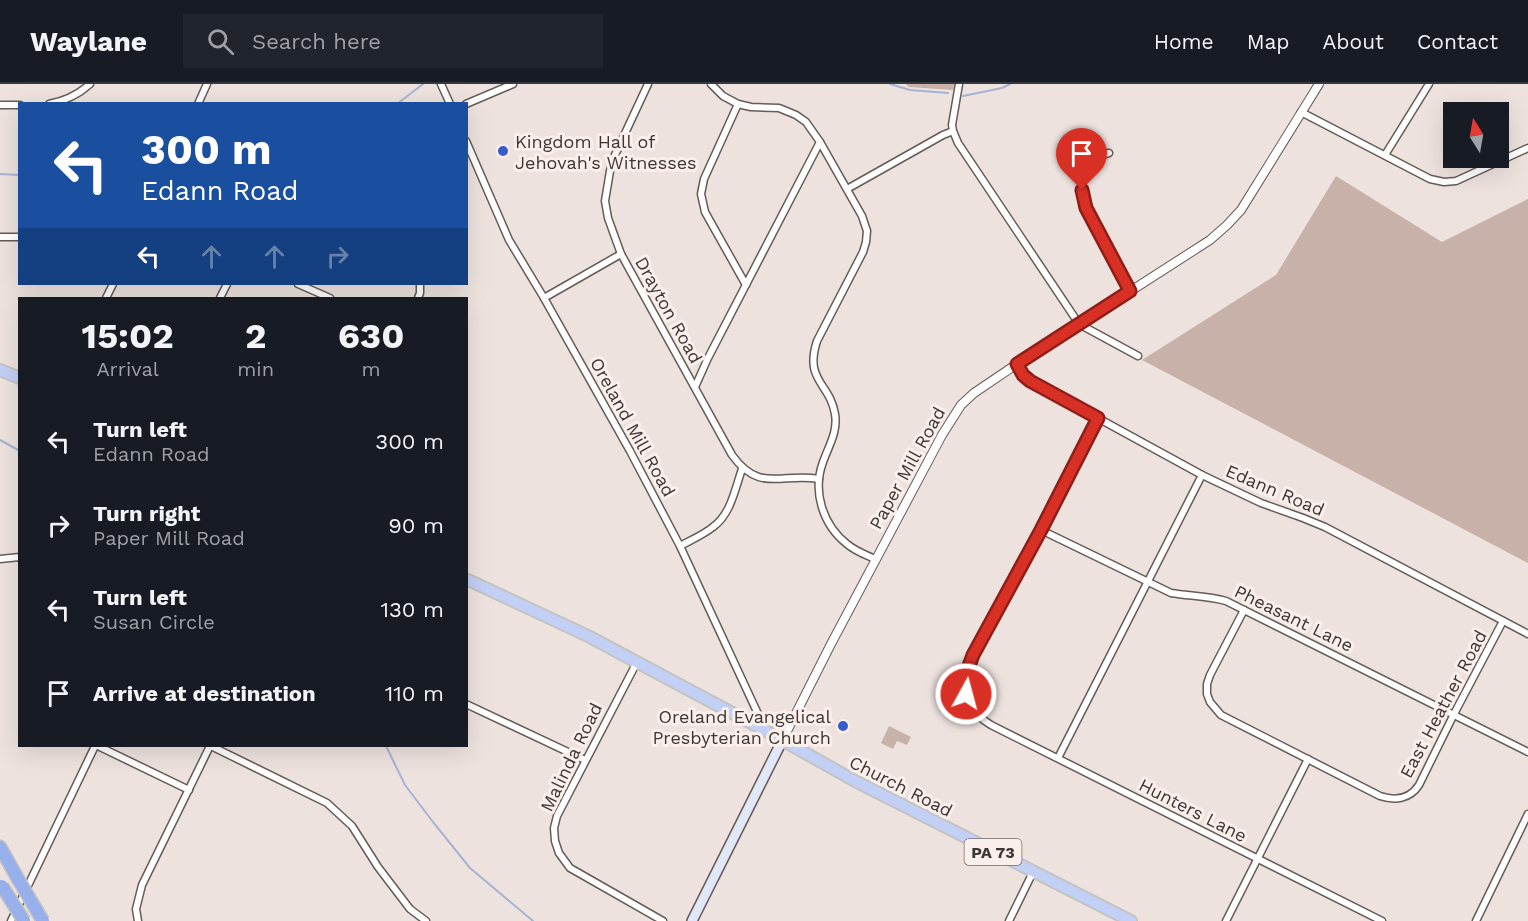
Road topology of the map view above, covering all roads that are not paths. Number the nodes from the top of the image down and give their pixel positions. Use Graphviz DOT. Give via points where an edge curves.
graph roads {
  1 [pos="90,84"];
  2 [pos="207,84"];
  3 [pos="441,84"];
  4 [pos="513,84"];
  5 [pos="648,84"];
  6 [pos="711,84"];
  7 [pos="959,84"];
  8 [pos="1319,84"];
  9 [pos="1429,84"];
  10 [pos="56,102"];
  11 [pos="199,102"];
  12 [pos="449,102"];
  13 [pos="468,103"];
  14 [pos="738,104"];
  15 [pos="0,105"];
  16 [pos="18,105"];
  17 [pos="1301,112"];
  18 [pos="953,131"];
  19 [pos="820,142"];
  20 [pos="1528,148"];
  21 [pos="469,153"];
  22 [pos="1109,153"];
  23 [pos="1385,155"];
  24 [pos="848,189"];
  25 [pos="0,237"];
  26 [pos="18,237"];
  27 [pos="621,254"];
  28 [pos="300,285"];
  29 [pos="746,285"];
  30 [pos="1130,291"];
  31 [pos="328,297"];
  32 [pos="543,298"];
  33 [pos="1079,324"];
  34 [pos="1138,356"];
  35 [pos="1017,364"];
  36 [pos="0,370"];
  37 [pos="18,377"];
  38 [pos="695,387"];
  39 [pos="1098,418"];
  40 [pos="742,469"];
  41 [pos="1202,475"];
  42 [pos="819,478"];
  43 [pos="1041,530"];
  44 [pos="680,546"];
  45 [pos="18,557"];
  46 [pos="0,559"];
  47 [pos="875,559"];
  48 [pos="468,580"];
  49 [pos="1148,582"];
  50 [pos="1244,610"];
  51 [pos="1503,621"];
  52 [pos="1528,634"];
  53 [pos="637,662"];
  54 [pos="468,705"];
  55 [pos="1454,714"];
  56 [pos="766,731"];
  57 [pos="782,741"];
  58 [pos="96,747"];
  59 [pos="98,747"];
  60 [pos="210,747"];
  61 [pos="212,747"];
  62 [pos="1528,752"];
  63 [pos="1058,758"];
  64 [pos="1308,759"];
  65 [pos="585,760"];
  66 [pos="189,790"];
  67 [pos="1528,814"];
  68 [pos="0,847"];
  69 [pos="1258,859"];
  70 [pos="1033,872"];
  71 [pos="1,884"];
  72 [pos="11,921"];
  73 [pos="24,921"];
  74 [pos="43,921"];
  75 [pos="138,921"];
  76 [pos="426,921"];
  77 [pos="663,921"];
  78 [pos="692,921"];
  79 [pos="1009,921"];
  80 [pos="1131,921"];
  81 [pos="1226,921"];
  82 [pos="1382,921"];
  83 [pos="1476,921"];
  1 -- 10 [label="street" via="72,97"];
  2 -- 11 [label="street"];
  3 -- 12 [label="street"];
  4 -- 13 [label="street"];
  5 -- 27 [label="street, Drayton Road" via="614,156 607,183 606,210"];
  6 -- 14 [label="street"];
  7 -- 18 [label="street"];
  8 -- 17 [label="street, Paper Mill Road"];
  9 -- 23 [label="street"];
  14 -- 19 [label="street" via="791,112 806,122"];
  14 -- 29 [label="street" via="701,194 705,212"];
  15 -- 16 [label="street"];
  17 -- 23 [label="street"];
  17 -- 30 [label="street, Paper Mill Road" via="1241,210 1227,225"];
  18 -- 24 [label="street"];
  18 -- 33 [label="street"];
  19 -- 24 [label="street"];
  19 -- 29 [label="street"];
  20 -- 23 [label="street" via="1455,181 1444,182 1430,179"];
  21 -- 32 [label="street, Oreland Mill Road" via="509,240"];
  22 -- 30 [label="street" via="1088,165 1082,190 1086,208"];
  24 -- 42 [label="street" via="865,221 866,242 814,353 815,373 831,402 835,419 835,433"];
  25 -- 26 [label="street"];
  27 -- 32 [label="street"];
  27 -- 38 [label="street, Drayton Road"];
  28 -- 31 [label="street"];
  29 -- 38 [label="street"];
  30 -- 33 [label="street, Paper Mill Road"];
  32 -- 44 [label="street, Oreland Mill Road"];
  33 -- 34 [label="street"];
  33 -- 35 [label="street, Paper Mill Road"];
  35 -- 39 [label="street, Edann Road" via="1030,381"];
  35 -- 47 [label="street, Paper Mill Road" via="974,393 954,414"];
  36 -- 37 [label="main road"];
  38 -- 40 [label="street, Drayton Road"];
  39 -- 41 [label="street, Edann Road"];
  39 -- 43 [label="street, Hunters Lane"];
  40 -- 42 [label="street" via="772,480"];
  40 -- 44 [label="street" via="720,520"];
  41 -- 49 [label="street"];
  41 -- 51 [label="street, Edann Road" via="1325,527"];
  42 -- 47 [label="street" via="821,502 830,525 846,544"];
  43 -- 49 [label="street, Pheasant Lane"];
  43 -- 63 [label="street, Hunters Lane" via="973,655 966,674 966,694 981,719"];
  44 -- 56 [label="street, Oreland Mill Road"];
  45 -- 46 [label="street"];
  47 -- 57 [label="street, Paper Mill Road"];
  48 -- 53 [label="main road, Church Road / PA 73"];
  49 -- 50 [label="street, Pheasant Lane" via="1171,593 1215,598"];
  49 -- 63 [label="street"];
  50 -- 55 [label="street, Pheasant Lane"];
  50 -- 64 [label="street, East Heather Road" via="1209,679 1210,702 1221,715"];
  51 -- 52 [label="street, Edann Road"];
  51 -- 55 [label="street, East Heather Road"];
  53 -- 56 [label="main road, Church Road / PA 73"];
  53 -- 65 [label="street, Malinda Road"];
  54 -- 65 [label="street"];
  55 -- 62 [label="street, Pheasant Lane"];
  55 -- 64 [label="street, East Heather Road" via="1419,785 1403,798 1380,796"];
  56 -- 57 [label="main road, Church Road / PA 73"];
  57 -- 70 [label="main road, Church Road / PA 73"];
  57 -- 78 [label="main road, Paper Mill Road"];
  58 -- 72 [label="street"];
  59 -- 66 [label="street"];
  60 -- 66 [label="street"];
  61 -- 76 [label="street" via="327,803 352,826 410,909"];
  63 -- 69 [label="street, Hunters Lane"];
  64 -- 69 [label="street"];
  65 -- 77 [label="street, Malinda Road" via="556,816 559,853 570,868"];
  66 -- 75 [label="street" via="142,885 136,909"];
  67 -- 83 [label="street"];
  68 -- 74 [label="highway, bridge"];
  69 -- 81 [label="street"];
  69 -- 82 [label="street, Hunters Lane"];
  70 -- 79 [label="street"];
  70 -- 80 [label="main road, Church Road / PA 73"];
  71 -- 73 [label="highway, bridge"];
}
